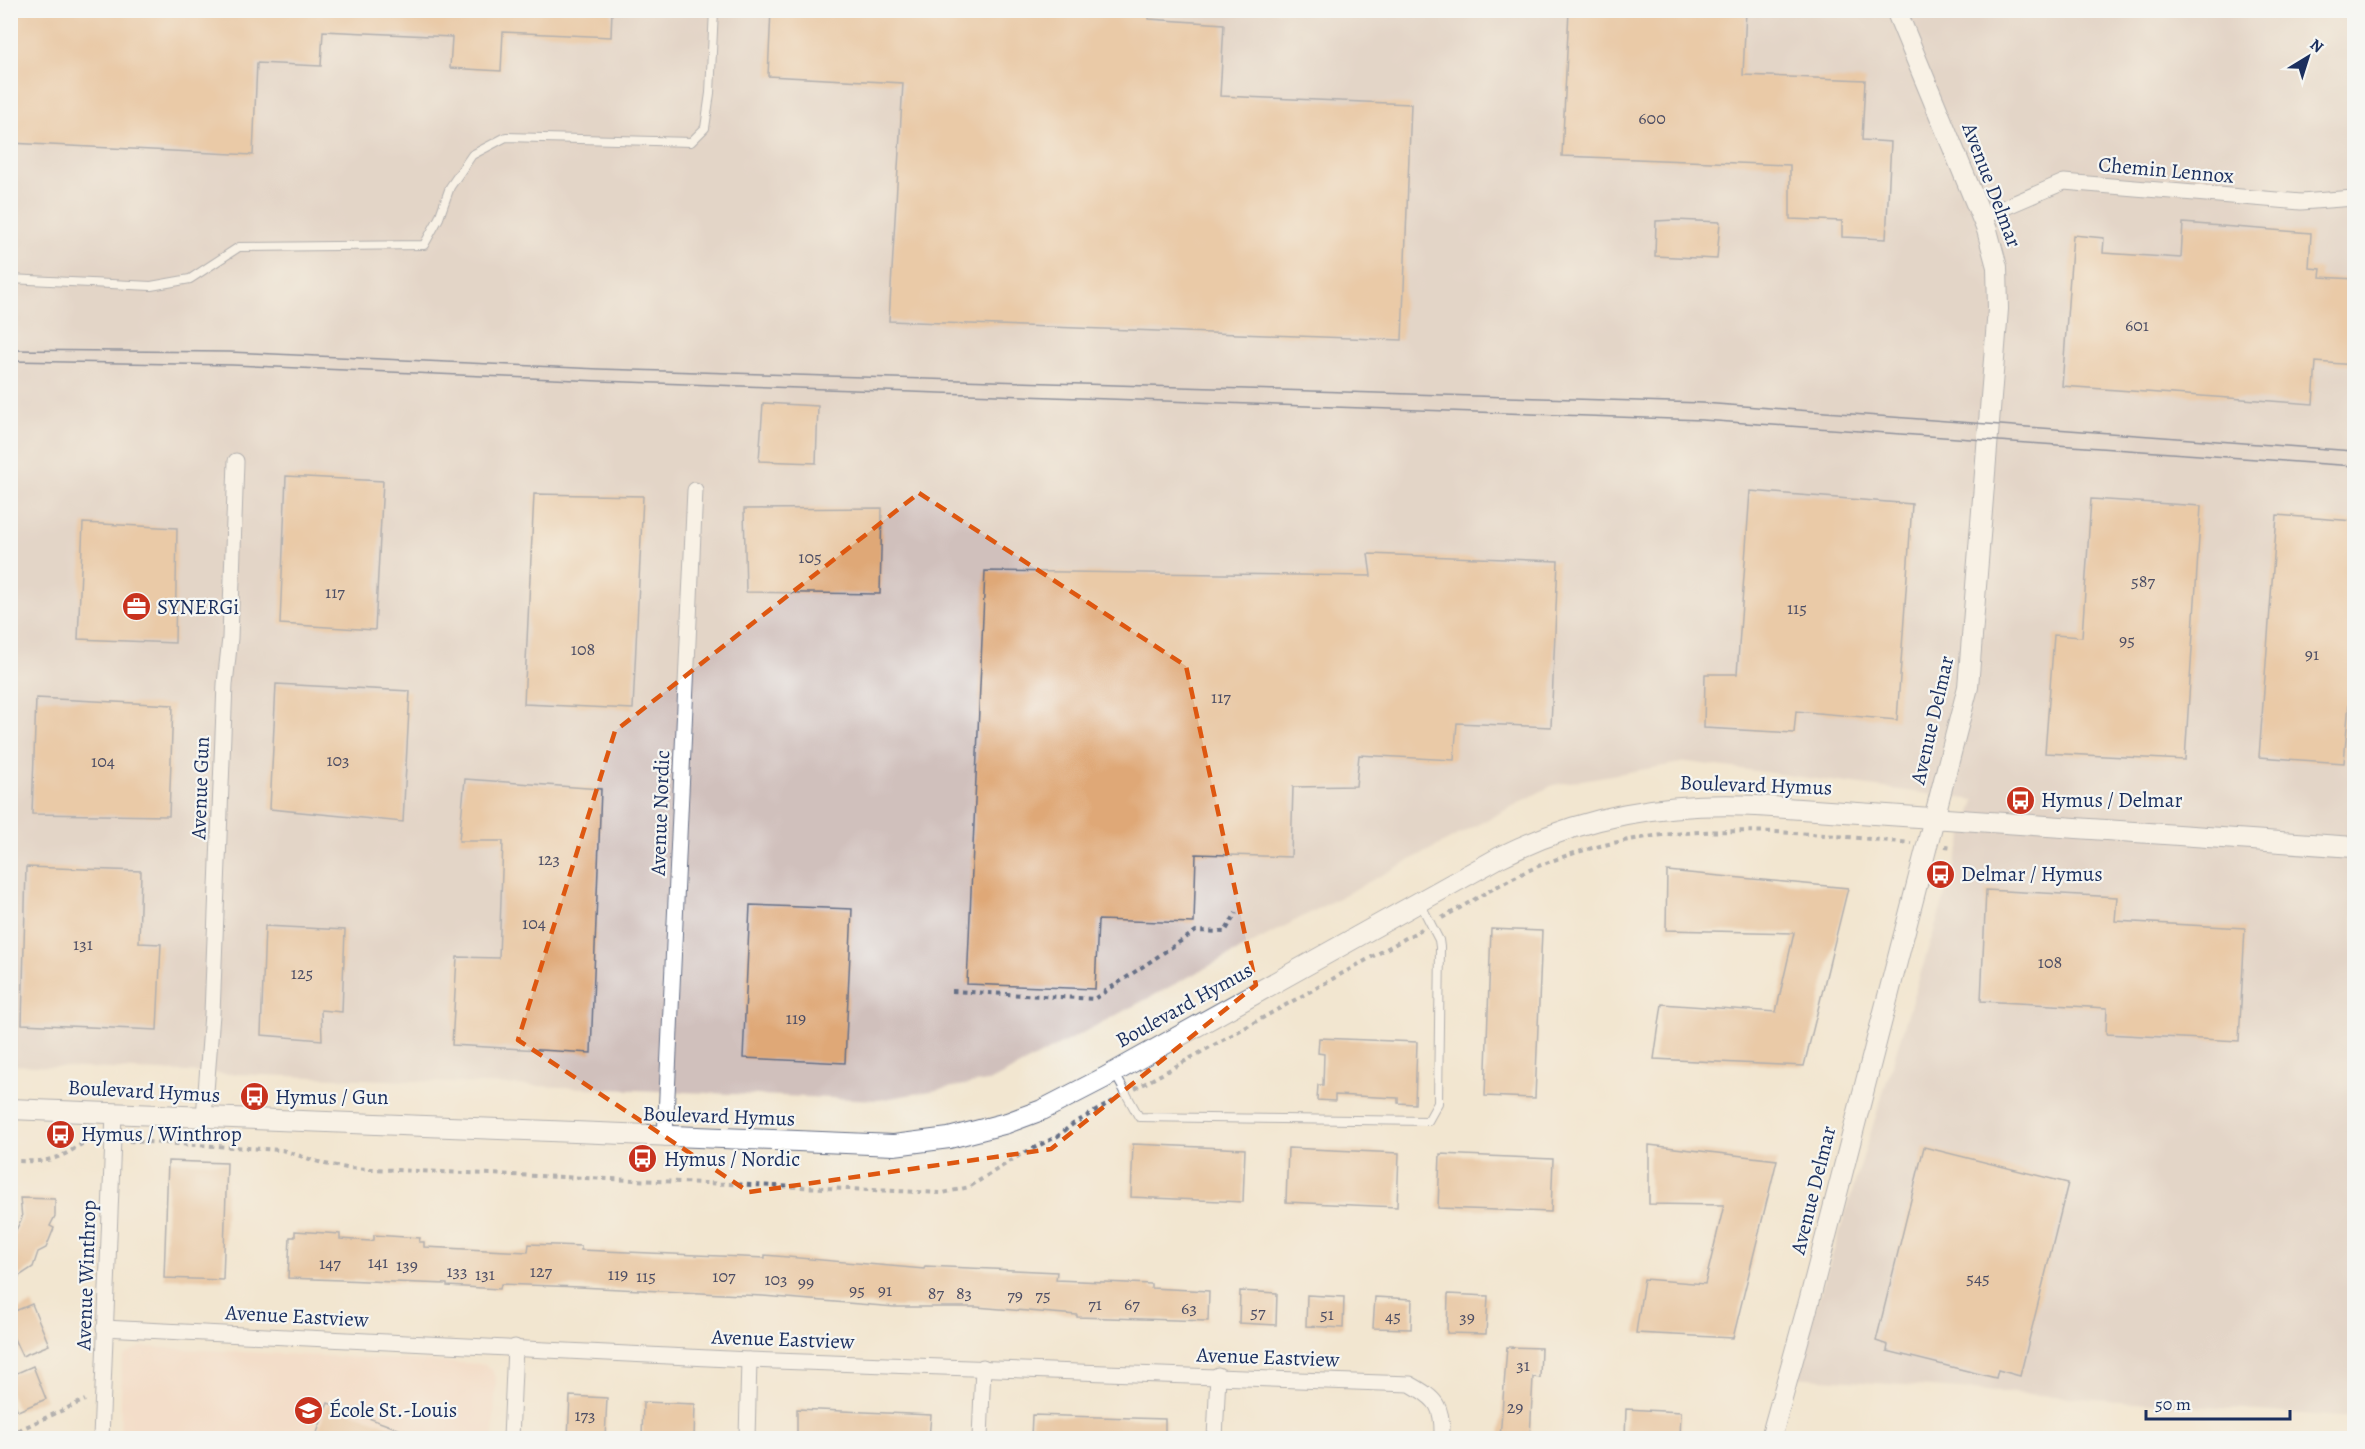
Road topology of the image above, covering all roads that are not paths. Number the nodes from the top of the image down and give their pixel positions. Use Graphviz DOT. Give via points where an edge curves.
graph roads {
  1 [pos="714,10"];
  2 [pos="1896,10"];
  3 [pos="2355,198"];
  4 [pos="1982,217"];
  5 [pos="10,279"];
  6 [pos="236,461"];
  7 [pos="696,490"];
  8 [pos="1934,818"];
  9 [pos="2355,847"];
  10 [pos="1419,902"];
  11 [pos="1114,1072"];
  12 [pos="10,1109"];
  13 [pos="114,1113"];
  14 [pos="204,1118"];
  15 [pos="665,1138"];
  16 [pos="104,1328"];
  17 [pos="515,1347"];
  18 [pos="749,1360"];
  19 [pos="983,1367"];
  20 [pos="1218,1375"];
  21 [pos="101,1438"];
  22 [pos="511,1438"];
  23 [pos="747,1438"];
  24 [pos="980,1438"];
  25 [pos="1215,1438"];
  26 [pos="1442,1438"];
  27 [pos="1770,1438"];
  1 -- 5 [label="lane" via="705,128 692,142 506,137 472,155 450,187 424,245 239,247 190,279 151,286"];
  2 -- 4 [label="street, Avenue Delmar"];
  3 -- 4 [label="street, Chemin Lennox" via="2301,202 2064,182"];
  4 -- 8 [label="street, Avenue Delmar" via="1996,261 1999,301 1973,653"];
  6 -- 14 [label="street, Avenue Gun"];
  7 -- 15 [label="street, Avenue Nordic"];
  8 -- 9 [label="street, Boulevard Hymus"];
  8 -- 10 [label="street, Boulevard Hymus" via="1725,805 1645,809 1535,840"];
  8 -- 27 [label="street, Avenue Delmar"];
  10 -- 11 [label="street, Boulevard Hymus"];
  10 -- 11 [label="lane" via="1440,947 1438,1103 1428,1121 1139,1117"];
  11 -- 15 [label="street, Boulevard Hymus" via="1026,1116 971,1134 932,1141 859,1145"];
  12 -- 13 [label="street, Boulevard Hymus"];
  13 -- 14 [label="street, Boulevard Hymus"];
  13 -- 16 [label="street, Avenue Winthrop"];
  14 -- 15 [label="street, Boulevard Hymus"];
  16 -- 17 [label="street, Avenue Eastview"];
  16 -- 21 [label="street, Avenue Winthrop"];
  17 -- 18 [label="street, Avenue Eastview"];
  17 -- 22 [label="street"];
  18 -- 19 [label="street, Avenue Eastview"];
  18 -- 23 [label="street"];
  19 -- 20 [label="street, Avenue Eastview"];
  19 -- 24 [label="street"];
  20 -- 25 [label="street"];
  20 -- 26 [label="street, Avenue Eastview" via="1410,1384 1432,1397 1443,1418"];
}
